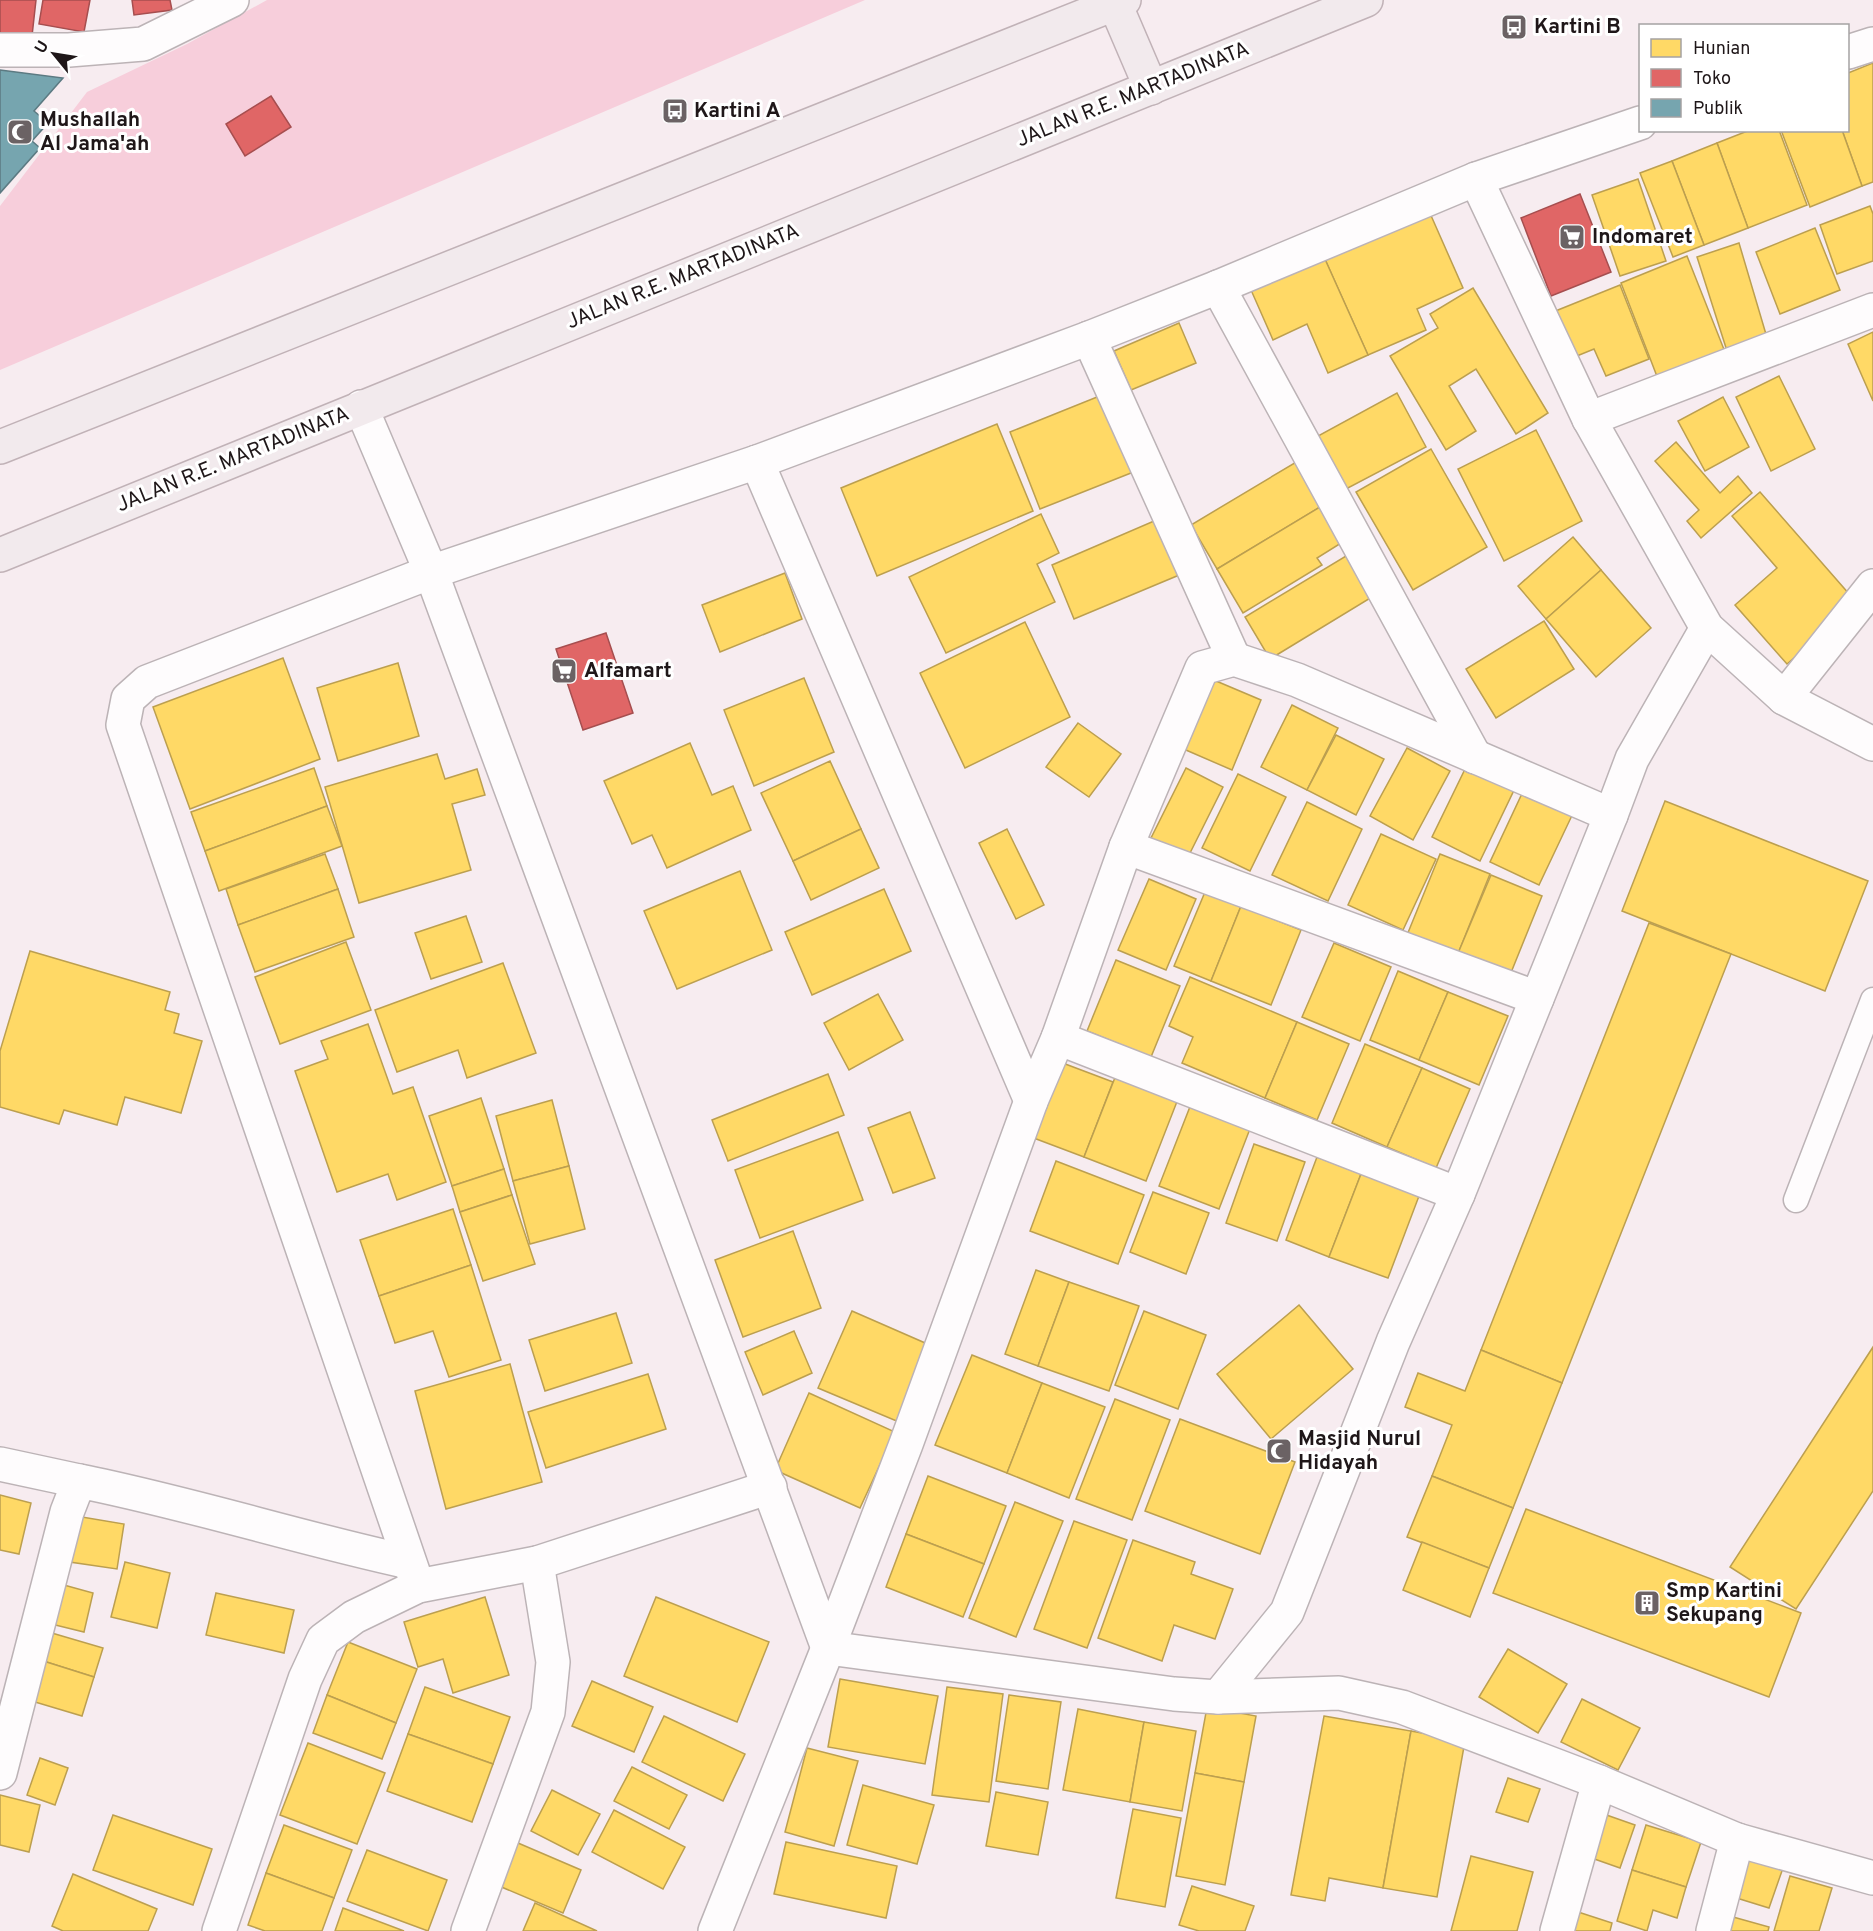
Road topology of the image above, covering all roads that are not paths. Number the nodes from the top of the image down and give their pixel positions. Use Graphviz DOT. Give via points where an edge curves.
graph roads {
  1 [pos="232,0"];
  2 [pos="1366,0"];
  3 [pos="1119,2"];
  4 [pos="1873,44"];
  5 [pos="0,50"];
  6 [pos="1849,52"];
  7 [pos="1151,88"];
  8 [pos="1639,124"];
  9 [pos="1476,179"];
  10 [pos="1218,287"];
  11 [pos="1873,310"];
  12 [pos="1089,338"];
  13 [pos="361,407"];
  14 [pos="1589,419"];
  15 [pos="0,447"];
  16 [pos="757,462"];
  17 [pos="0,555"];
  18 [pos="431,572"];
  19 [pos="1873,586"];
  20 [pos="1707,628"];
  21 [pos="1234,659"];
  22 [pos="1784,699"];
  23 [pos="1873,744"];
  24 [pos="1475,757"];
  25 [pos="1611,815"];
  26 [pos="1126,847"];
  27 [pos="1537,998"];
  28 [pos="1873,1000"];
  29 [pos="1058,1038"];
  30 [pos="1031,1101"];
  31 [pos="1458,1194"];
  32 [pos="1796,1200"];
  33 [pos="0,1464"];
  34 [pos="79,1481"];
  35 [pos="770,1487"];
  36 [pos="537,1563"];
  37 [pos="414,1574"];
  38 [pos="828,1648"];
  39 [pos="1218,1697"];
  40 [pos="0,1773"];
  41 [pos="1599,1782"];
  42 [pos="1737,1840"];
  43 [pos="1868,1871"];
  44 [pos="219,1931"];
  45 [pos="468,1931"];
  46 [pos="715,1931"];
  47 [pos="1557,1931"];
  48 [pos="1713,1931"];
  1 -- 5 [label="street" via="143,44"];
  2 -- 7 [label="highway, JALAN R.E. MARTADINATA"];
  3 -- 7 [label="highway"];
  3 -- 15 [label="highway"];
  4 -- 6 [label="street"];
  7 -- 13 [label="highway, JALAN R.E. MARTADINATA"];
  8 -- 9 [label="street"];
  9 -- 10 [label="street"];
  9 -- 14 [label="street"];
  10 -- 12 [label="street"];
  10 -- 24 [label="street"];
  11 -- 14 [label="street"];
  12 -- 16 [label="street"];
  12 -- 21 [label="street"];
  13 -- 17 [label="highway, JALAN R.E. MARTADINATA"];
  13 -- 18 [label="street"];
  14 -- 20 [label="street"];
  16 -- 18 [label="street"];
  16 -- 30 [label="street"];
  18 -- 35 [label="street"];
  18 -- 37 [label="street" via="147,682 128,699 123,725"];
  19 -- 22 [label="street"];
  20 -- 22 [label="street"];
  20 -- 25 [label="street" via="1632,759"];
  21 -- 24 [label="street" via="1297,680"];
  21 -- 26 [label="street" via="1202,668"];
  22 -- 23 [label="street"];
  24 -- 25 [label="street"];
  25 -- 27 [label="street"];
  26 -- 27 [label="street"];
  26 -- 29 [label="street"];
  27 -- 31 [label="street"];
  28 -- 32 [label="lane"];
  29 -- 30 [label="street"];
  29 -- 31 [label="street"];
  30 -- 38 [label="street"];
  31 -- 39 [label="street" via="1393,1342 1287,1612"];
  33 -- 34 [label="street"];
  34 -- 37 [label="street" via="149,1495 336,1546"];
  34 -- 40 [label="street" via="67,1512"];
  35 -- 36 [label="street"];
  35 -- 38 [label="street"];
  36 -- 37 [label="street"];
  36 -- 45 [label="street" via="552,1662 548,1712"];
  37 -- 44 [label="street" via="323,1640 305,1678"];
  38 -- 39 [label="street"];
  38 -- 46 [label="street"];
  39 -- 41 [label="street" via="1339,1693 1402,1707"];
  41 -- 42 [label="street"];
  41 -- 47 [label="street"];
  42 -- 43 [label="street"];
  42 -- 48 [label="street"];
}
